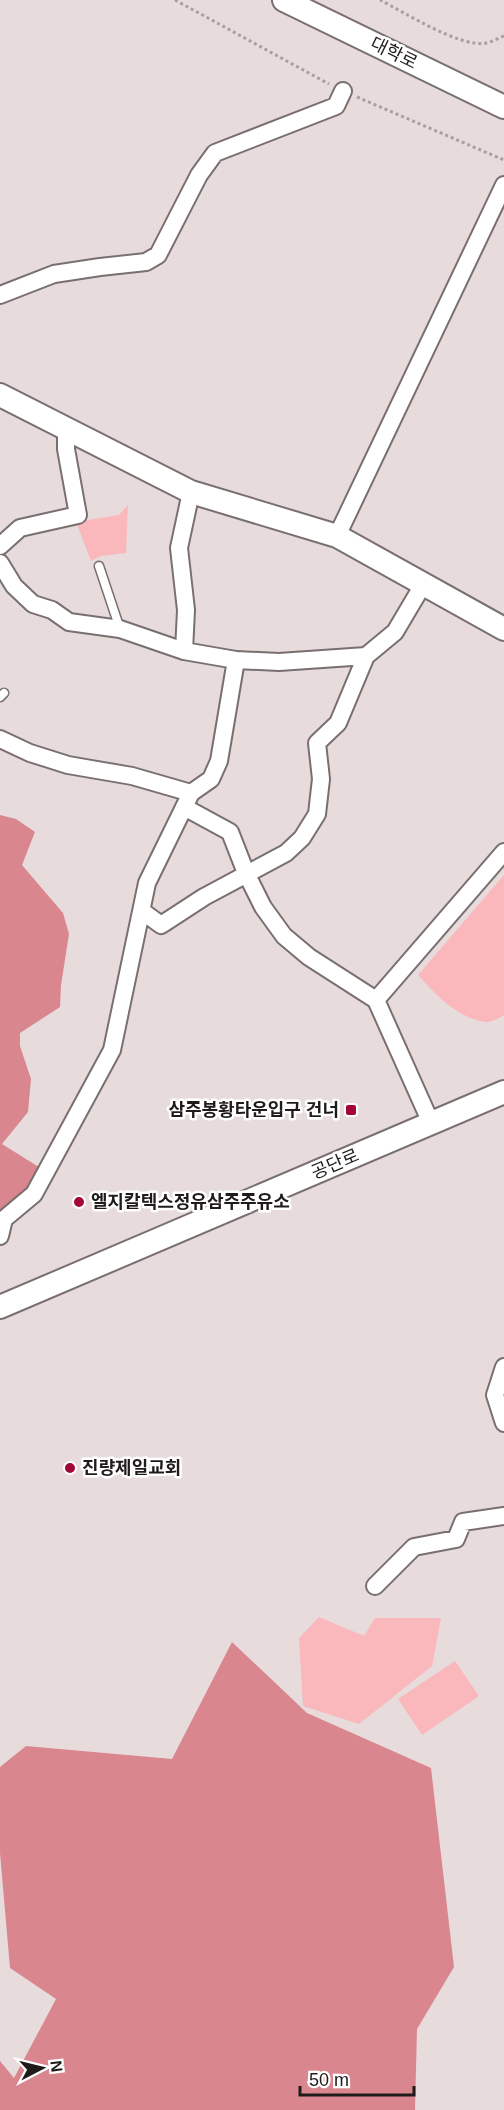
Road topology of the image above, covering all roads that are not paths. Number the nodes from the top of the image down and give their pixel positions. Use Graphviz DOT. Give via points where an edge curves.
graph roads {
  1 [pos="284,0"];
  2 [pos="342,91"];
  3 [pos="504,107"];
  4 [pos="504,184"];
  5 [pos="0,295"];
  6 [pos="0,395"];
  7 [pos="66,429"];
  8 [pos="190,492"];
  9 [pos="338,536"];
  10 [pos="0,546"];
  11 [pos="0,563"];
  12 [pos="99,566"];
  13 [pos="424,583"];
  14 [pos="120,629"];
  15 [pos="504,629"];
  16 [pos="184,651"];
  17 [pos="366,656"];
  18 [pos="236,660"];
  19 [pos="0,739"];
  20 [pos="188,800"];
  21 [pos="504,852"];
  22 [pos="246,873"];
  23 [pos="142,911"];
  24 [pos="376,1000"];
  25 [pos="504,1092"];
  26 [pos="431,1123"];
  27 [pos="0,1236"];
  28 [pos="0,1307"];
  29 [pos="504,1367"];
  30 [pos="504,1423"];
  31 [pos="504,1516"];
  32 [pos="375,1586"];
  1 -- 3 [label="street, 대학로"];
  2 -- 5 [label="street" via="336,106 215,153 199,175 158,255 146,262 54,274"];
  4 -- 9 [label="street"];
  6 -- 7 [label="street"];
  7 -- 8 [label="street"];
  7 -- 10 [label="street" via="78,515 20,528"];
  8 -- 9 [label="street"];
  8 -- 16 [label="street" via="180,548 186,610"];
  9 -- 13 [label="street"];
  11 -- 14 [label="street" via="14,586 33,604 52,610 69,622"];
  12 -- 14 [label="lane"];
  13 -- 15 [label="street"];
  13 -- 17 [label="street" via="395,632"];
  14 -- 16 [label="street"];
  16 -- 18 [label="street"];
  17 -- 18 [label="street" via="279,662"];
  17 -- 22 [label="street" via="338,723 317,743 321,779 317,814 302,838 286,853"];
  18 -- 20 [label="street" via="219,761 211,779"];
  19 -- 20 [label="street" via="68,765 132,776"];
  20 -- 22 [label="street" via="230,832"];
  20 -- 23 [label="street" via="147,883"];
  21 -- 24 [label="street"];
  22 -- 23 [label="street" via="161,926"];
  22 -- 24 [label="street" via="263,907 284,936"];
  23 -- 27 [label="street" via="112,1050 34,1194 4,1219"];
  24 -- 26 [label="street"];
  25 -- 26 [label="street, 공단로"];
  26 -- 28 [label="street, 공단로"];
  29 -- 30 [label="street" via="495,1395"];
  31 -- 32 [label="street" via="463,1522 456,1539 414,1547"];
}
